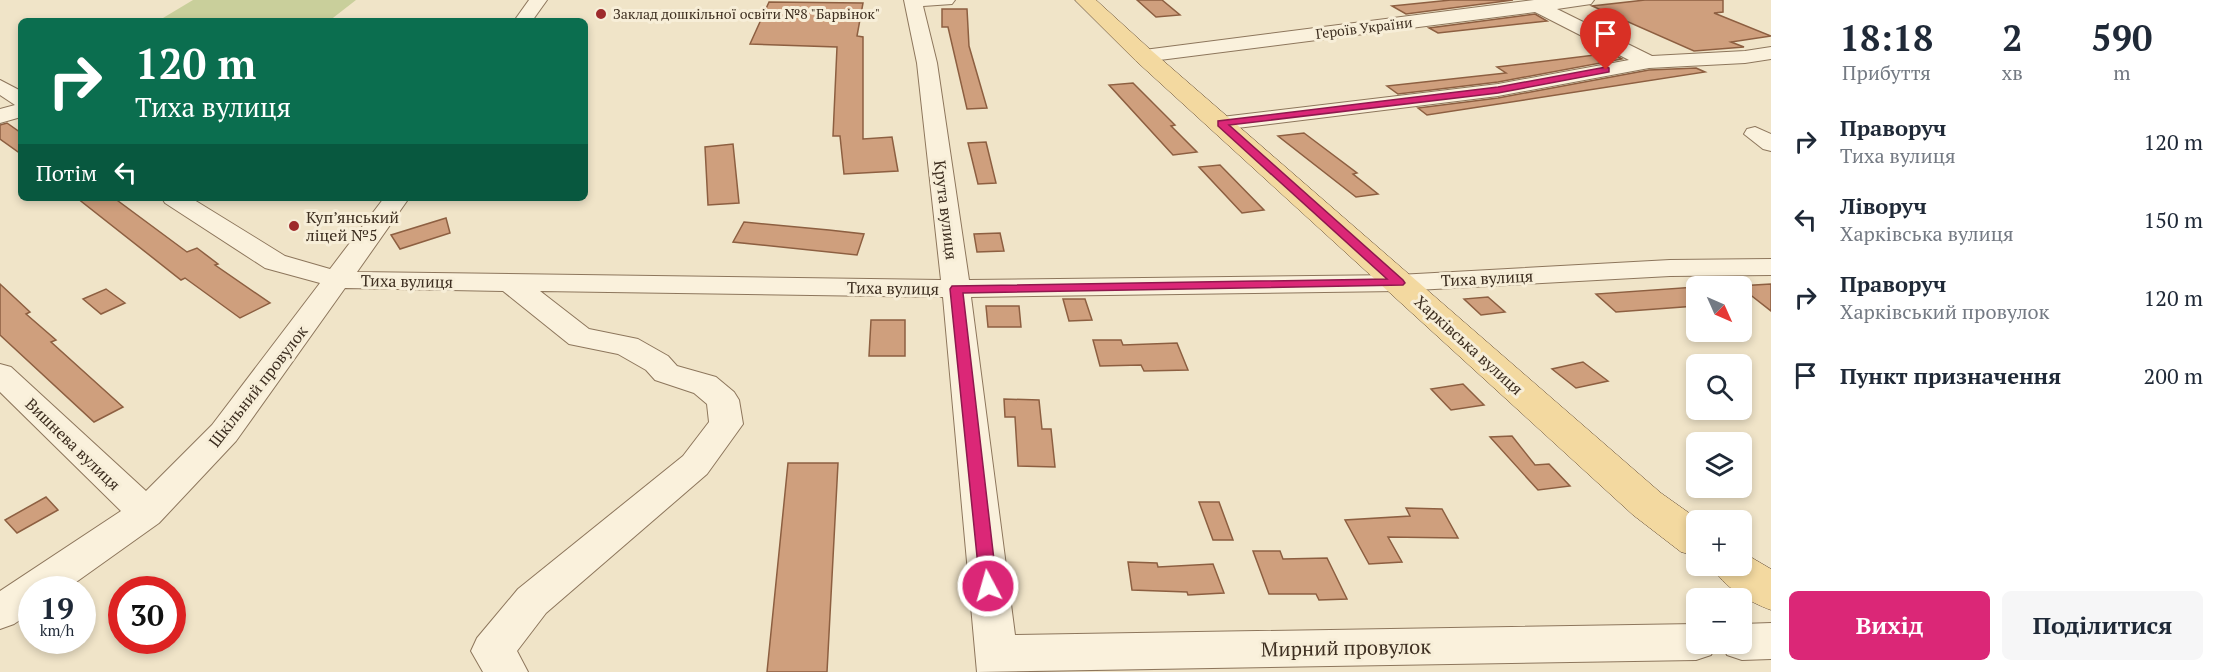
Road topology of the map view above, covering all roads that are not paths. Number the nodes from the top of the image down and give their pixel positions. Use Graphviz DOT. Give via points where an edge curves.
graph roads {
  1 [pos="538,0"];
  2 [pos="913,0"];
  3 [pos="946,0"];
  4 [pos="1085,0"];
  5 [pos="1585,0"];
  6 [pos="1531,3"];
  7 [pos="525,18"];
  8 [pos="1771,53"];
  9 [pos="1144,56"];
  10 [pos="1649,62"];
  11 [pos="0,86"];
  12 [pos="18,98"];
  13 [pos="18,111"];
  14 [pos="0,116"];
  15 [pos="1221,123"];
  16 [pos="179,201"];
  17 [pos="395,201"];
  18 [pos="1771,267"];
  19 [pos="339,280"];
  20 [pos="511,282"];
  21 [pos="1398,283"];
  22 [pos="956,289"];
  23 [pos="0,374"];
  24 [pos="146,513"];
  25 [pos="1686,533"];
  26 [pos="54,576"];
  27 [pos="1748,576"];
  28 [pos="1771,592"];
  29 [pos="18,600"];
  30 [pos="0,612"];
  31 [pos="1771,641"];
  32 [pos="1686,642"];
  33 [pos="1752,642"];
  34 [pos="997,663"];
  35 [pos="507,672"];
  1 -- 7 [label="street"];
  2 -- 3 [label="street"];
  2 -- 22 [label="street, Крута вулиця" via="927,63"];
  4 -- 9 [label="main road, Харківська вулиця"];
  5 -- 6 [label="street, Героїв України"];
  6 -- 9 [label="street, Героїв України"];
  6 -- 10 [label="street"];
  8 -- 10 [label="street"];
  9 -- 15 [label="main road, Харківська вулиця"];
  10 -- 15 [label="street" via="1498,90"];
  11 -- 12 [label="street"];
  13 -- 14 [label="street"];
  15 -- 21 [label="main road, Харківська вулиця"];
  16 -- 19 [label="street, Тиха вулиця" via="275,262"];
  17 -- 19 [label="street, Шкільний провулок"];
  18 -- 21 [label="street, Тиха вулиця" via="1670,268"];
  19 -- 20 [label="street, Тиха вулиця"];
  19 -- 24 [label="street, Шкільний провулок" via="224,433"];
  20 -- 22 [label="street, Тиха вулиця"];
  20 -- 35 [label="street" via="580,336 627,346 657,363 666,373 705,385 723,400 726,424 695,465 532,601 492,651"];
  21 -- 22 [label="street, Тиха вулиця"];
  21 -- 25 [label="main road, Харківська вулиця" via="1647,504"];
  22 -- 34 [label="street, Крута вулиця"];
  23 -- 24 [label="street, Вишнева вулиця"];
  24 -- 26 [label="street, Шкільний провулок"];
  27 -- 28 [label="main road"];
  29 -- 30 [label="street, Шкільний провулок"];
  31 -- 33 [label="street"];
  32 -- 34 [label="street, Мирний провулок"];
}
